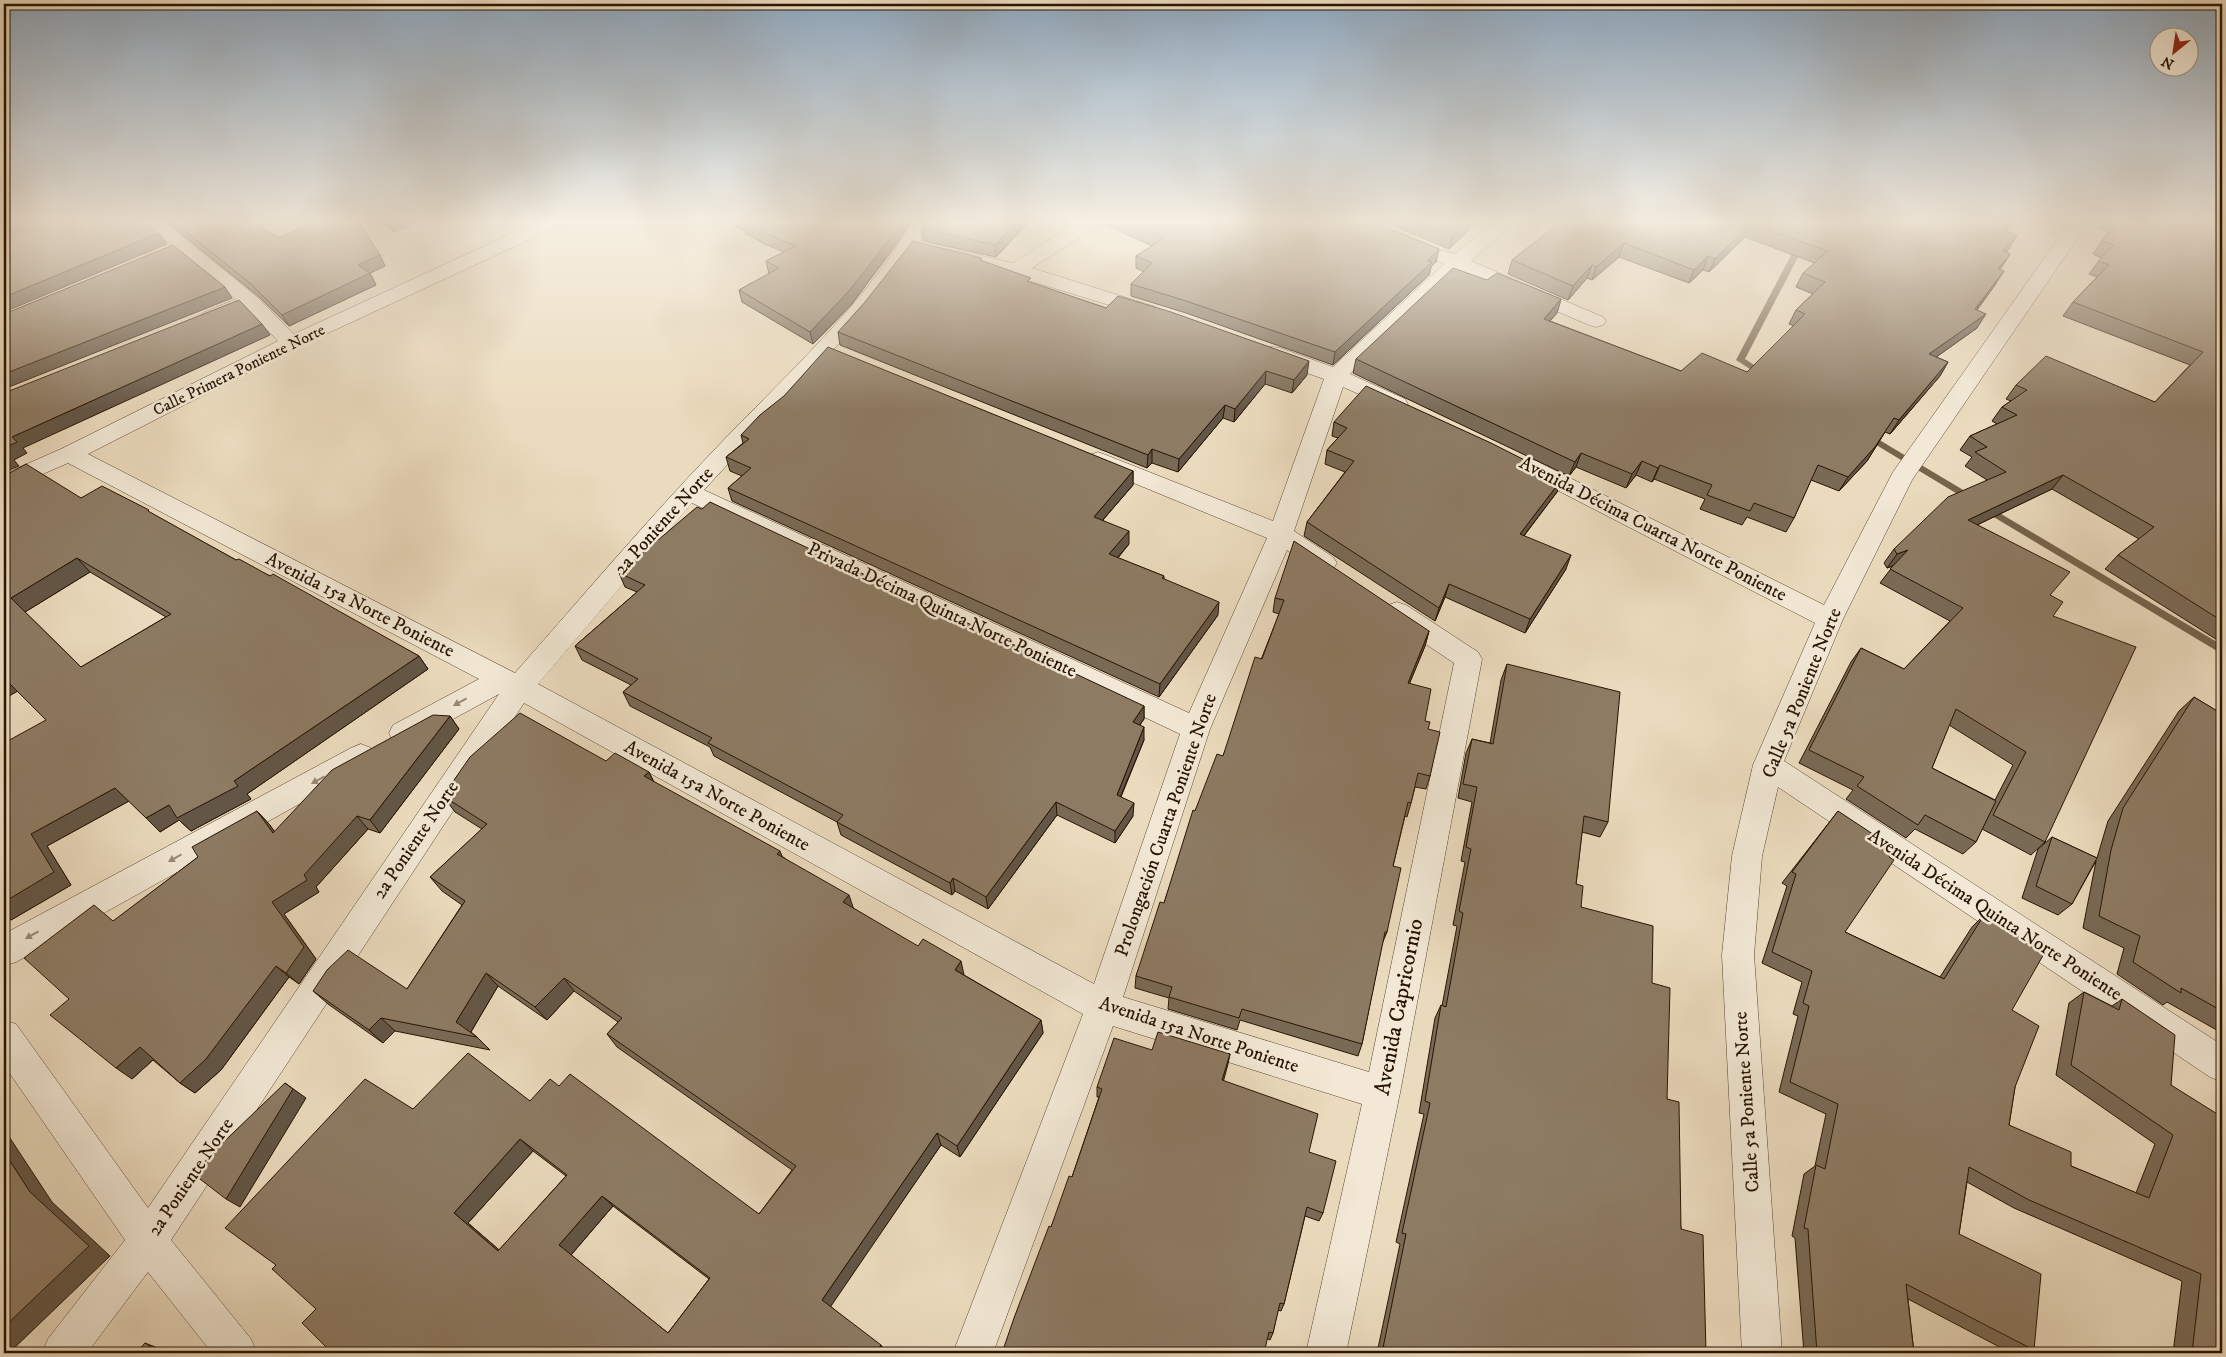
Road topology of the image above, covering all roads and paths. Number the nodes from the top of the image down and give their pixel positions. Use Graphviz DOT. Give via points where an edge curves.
graph roads {
  1 [pos="223,283"];
  2 [pos="420,283"];
  3 [pos="884,283"];
  4 [pos="1060,283"];
  5 [pos="1434,283"];
  6 [pos="1507,283"];
  7 [pos="2037,283"];
  8 [pos="250,301"];
  9 [pos="1168,316"];
  10 [pos="1596,321"];
  11 [pos="195,323"];
  12 [pos="291,343"];
  13 [pos="1252,346"];
  14 [pos="1336,376"];
  15 [pos="1416,413"];
  16 [pos="1079,452"];
  17 [pos="69,454"];
  18 [pos="1505,454"];
  19 [pos="4,483"];
  20 [pos="688,492"];
  21 [pos="1280,534"];
  22 [pos="1346,578"];
  23 [pos="1378,599"];
  24 [pos="1830,619"];
  25 [pos="511,683"];
  26 [pos="1196,729"];
  27 [pos="1768,765"];
  28 [pos="4,951"];
  29 [pos="1102,1007"];
  30 [pos="4,1036"];
  31 [pos="2222,1065"];
  32 [pos="1382,1093"];
  33 [pos="148,1241"];
  34 [pos="62,1353"];
  35 [pos="237,1353"];
  36 [pos="973,1353"];
  37 [pos="1326,1353"];
  38 [pos="1762,1353"];
  1 -- 8 [label="street"];
  2 -- 12 [label="street, Calle Primera Poniente Norte"];
  3 -- 20 [label="street, 2a Poniente Norte" via="859,310 832,352"];
  4 -- 9 [label="street"];
  5 -- 14 [label="street, Prolongación Cuarta Poniente Norte"];
  6 -- 10 [label="street"];
  7 -- 24 [label="street, Calle 5a Poniente Norte" via="1901,478"];
  8 -- 11 [label="street"];
  8 -- 12 [label="street"];
  12 -- 17 [label="street, Calle Primera Poniente Norte"];
  13 -- 14 [label="street"];
  14 -- 15 [label="street"];
  14 -- 21 [label="street, Prolongación Cuarta Poniente Norte"];
  16 -- 21 [label="street"];
  17 -- 19 [label="street, Calle Primera Poniente Norte"];
  17 -- 25 [label="street, Avenida 15a Norte Poniente"];
  18 -- 24 [label="street, Avenida Décima Cuarta Norte Poniente"];
  20 -- 25 [label="street, 2a Poniente Norte"];
  20 -- 26 [label="street, Privada Décima Quinta Norte Poniente"];
  21 -- 22 [label="street"];
  21 -- 26 [label="street, Prolongación Cuarta Poniente Norte"];
  23 -- 32 [label="street, Avenida Capricornio" via="1468,659"];
  24 -- 27 [label="street, Calle 5a Poniente Norte"];
  25 -- 28 [label="street, one-way"];
  25 -- 29 [label="street, Avenida 15a Norte Poniente"];
  25 -- 33 [label="street, 2a Poniente Norte"];
  26 -- 29 [label="street, Prolongación Cuarta Poniente Norte"];
  27 -- 31 [label="street, Avenida Décima Quinta Norte Poniente"];
  27 -- 38 [label="street, Calle 5a Poniente Norte" via="1747,856 1738,955"];
  29 -- 32 [label="street, Avenida 15a Norte Poniente"];
  29 -- 36 [label="street, Prolongación Cuarta Poniente Norte"];
  30 -- 33 [label="street"];
  32 -- 37 [label="street, Avenida Capricornio"];
  33 -- 34 [label="street, 2a Poniente Norte"];
  33 -- 35 [label="street"];
}
